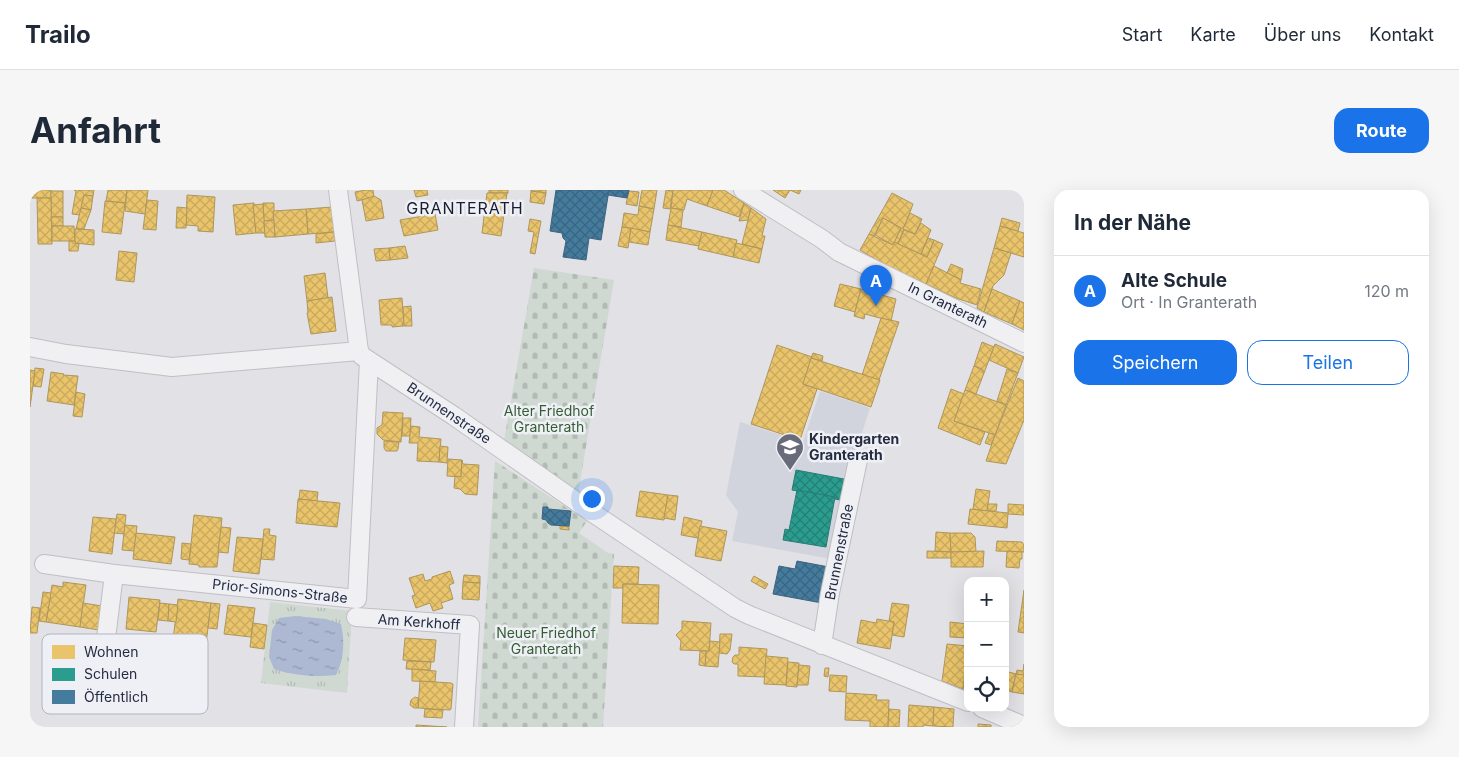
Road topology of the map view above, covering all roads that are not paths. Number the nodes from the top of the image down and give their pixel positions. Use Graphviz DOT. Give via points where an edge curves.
graph roads {
  1 [pos="338,190"];
  2 [pos="744,190"];
  3 [pos="1024,343"];
  4 [pos="30,347"];
  5 [pos="364,356"];
  6 [pos="858,460"];
  7 [pos="44,564"];
  8 [pos="114,574"];
  9 [pos="356,617"];
  10 [pos="107,634"];
  11 [pos="822,645"];
  12 [pos="964,700"];
  13 [pos="991,712"];
  14 [pos="1024,726"];
  15 [pos="464,727"];
  1 -- 5 [label="street, Prior-Simons-Straße"];
  2 -- 3 [label="street, In Granterath" via="839,252"];
  4 -- 5 [label="street" via="172,367"];
  5 -- 8 [label="street, Prior-Simons-Straße" via="357,599"];
  5 -- 11 [label="street, Brunnenstraße" via="735,608"];
  6 -- 11 [label="street, Brunnenstraße"];
  7 -- 8 [label="street, Prior-Simons-Straße"];
  8 -- 10 [label="street"];
  9 -- 15 [label="street, Am Kerkhoff" via="470,625"];
  11 -- 12 [label="street, Brunnenstraße"];
  13 -- 14 [label="street"];
}
